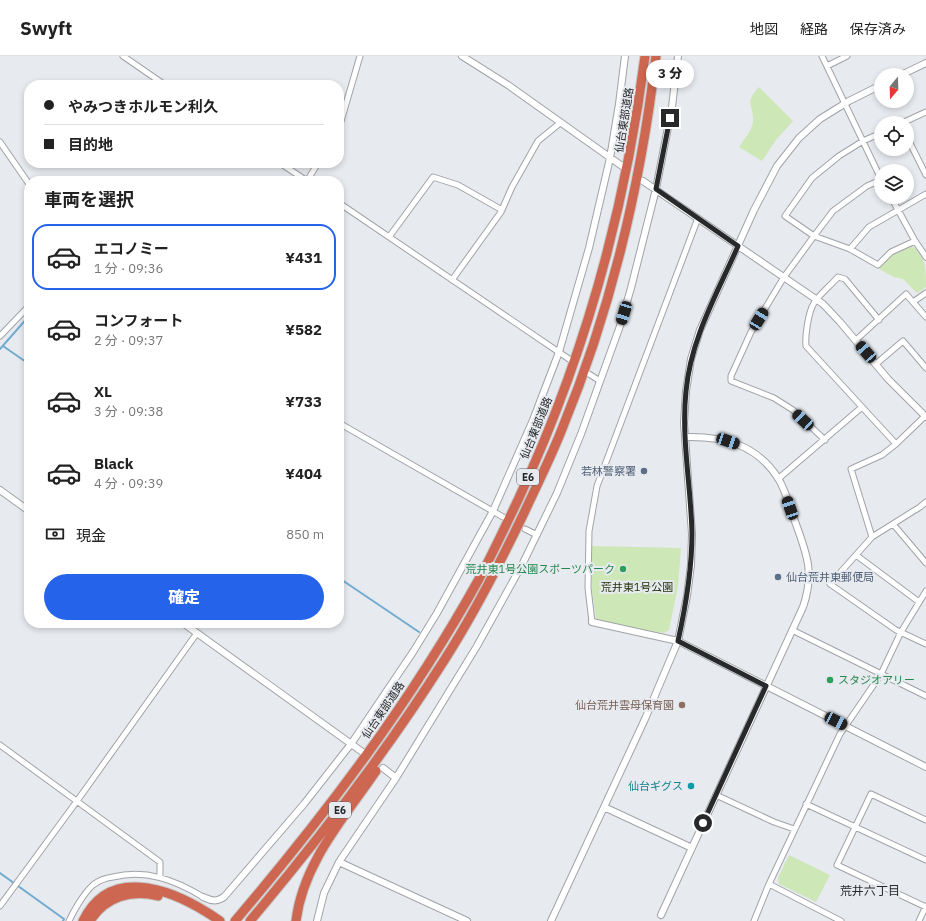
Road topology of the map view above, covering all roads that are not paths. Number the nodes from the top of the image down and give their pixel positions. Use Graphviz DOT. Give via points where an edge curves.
graph roads {
  1 [pos="123,56"];
  2 [pos="360,56"];
  3 [pos="462,56"];
  4 [pos="625,56"];
  5 [pos="645,56"];
  6 [pos="656,56"];
  7 [pos="678,56"];
  8 [pos="822,56"];
  9 [pos="848,56"];
  10 [pos="926,63"];
  11 [pos="827,66"];
  12 [pos="914,69"];
  13 [pos="158,80"];
  14 [pos="874,89"];
  15 [pos="844,104"];
  16 [pos="344,111"];
  17 [pos="926,112"];
  18 [pos="914,118"];
  19 [pos="560,123"];
  20 [pos="874,136"];
  21 [pos="0,142"];
  22 [pos="863,142"];
  23 [pos="914,151"];
  24 [pos="610,158"];
  25 [pos="874,165"];
  26 [pos="622,166"];
  27 [pos="288,168"];
  28 [pos="926,175"];
  29 [pos="300,176"];
  30 [pos="24,177"];
  31 [pos="643,181"];
  32 [pos="874,183"];
  33 [pos="656,189"];
  34 [pos="926,194"];
  35 [pos="895,204"];
  36 [pos="344,206"];
  37 [pos="502,210"];
  38 [pos="898,210"];
  39 [pos="698,218"];
  40 [pos="814,236"];
  41 [pos="390,237"];
  42 [pos="915,241"];
  43 [pos="738,246"];
  44 [pos="850,249"];
  45 [pos="926,257"];
  46 [pos="784,277"];
  47 [pos="452,280"];
  48 [pos="926,293"];
  49 [pos="817,300"];
  50 [pos="913,302"];
  51 [pos="24,311"];
  52 [pos="926,317"];
  53 [pos="879,320"];
  54 [pos="0,336"];
  55 [pos="856,340"];
  56 [pos="559,352"];
  57 [pos="568,359"];
  58 [pos="876,364"];
  59 [pos="926,368"];
  60 [pos="590,374"];
  61 [pos="600,381"];
  62 [pos="862,407"];
  63 [pos="925,413"];
  64 [pos="344,426"];
  65 [pos="685,437"];
  66 [pos="825,440"];
  67 [pos="896,444"];
  68 [pos="778,479"];
  69 [pos="0,490"];
  70 [pos="926,502"];
  71 [pos="24,507"];
  72 [pos="493,511"];
  73 [pos="503,517"];
  74 [pos="893,524"];
  75 [pos="525,529"];
  76 [pos="537,535"];
  77 [pos="872,537"];
  78 [pos="856,555"];
  79 [pos="926,563"];
  80 [pos="926,591"];
  81 [pos="919,602"];
  82 [pos="592,622"];
  83 [pos="190,628"];
  84 [pos="792,630"];
  85 [pos="901,632"];
  86 [pos="197,633"];
  87 [pos="678,641"];
  88 [pos="926,644"];
  89 [pos="880,674"];
  90 [pos="766,686"];
  91 [pos="423,693"];
  92 [pos="926,696"];
  93 [pos="846,726"];
  94 [pos="351,744"];
  95 [pos="0,745"];
  96 [pos="361,751"];
  97 [pos="926,766"];
  98 [pos="383,768"];
  99 [pos="396,778"];
  100 [pos="716,795"];
  101 [pos="77,801"];
  102 [pos="806,804"];
  103 [pos="604,807"];
  104 [pos="926,820"];
  105 [pos="855,828"];
  106 [pos="794,829"];
  107 [pos="297,848"];
  108 [pos="692,848"];
  109 [pos="926,860"];
  110 [pos="339,862"];
  111 [pos="160,876"];
  112 [pos="769,884"];
  113 [pos="203,897"];
  114 [pos="0,906"];
  115 [pos="926,906"];
  116 [pos="661,915"];
  117 [pos="69,921"];
  118 [pos="83,921"];
  119 [pos="90,921"];
  120 [pos="209,921"];
  121 [pos="220,921"];
  122 [pos="228,921"];
  123 [pos="236,921"];
  124 [pos="250,921"];
  125 [pos="296,921"];
  126 [pos="317,921"];
  127 [pos="467,921"];
  128 [pos="551,921"];
  129 [pos="754,921"];
  130 [pos="841,921"];
  131 [pos="919,921"];
  1 -- 13 [label="street"];
  2 -- 16 [label="street"];
  3 -- 19 [label="street"];
  4 -- 24 [label="street"];
  5 -- 107 [label="highway, 仙台東部道路 / E6" via="628,164 613,233 571,373 534,466 479,578 436,652 373,746"];
  6 -- 91 [label="highway, 仙台東部道路 / E6" via="641,159 627,222 610,288 563,428 508,546 468,620"];
  7 -- 33 [label="street" via="672,107"];
  8 -- 11 [label="street"];
  9 -- 11 [label="street"];
  10 -- 12 [label="street"];
  11 -- 15 [label="street"];
  14 -- 15 [label="street"];
  15 -- 22 [label="street"];
  15 -- 43 [label="street" via="809,128 777,166"];
  17 -- 18 [label="street"];
  19 -- 24 [label="street"];
  19 -- 37 [label="street" via="538,141"];
  20 -- 22 [label="street"];
  21 -- 30 [label="street"];
  22 -- 25 [label="street"];
  22 -- 40 [label="street" via="839,156 812,178 785,216"];
  23 -- 28 [label="street"];
  24 -- 26 [label="street"];
  24 -- 56 [label="street" via="590,248"];
  27 -- 29 [label="street"];
  31 -- 33 [label="street"];
  32 -- 40 [label="street" via="833,211"];
  33 -- 39 [label="street"];
  33 -- 61 [label="street" via="632,288"];
  34 -- 38 [label="street"];
  35 -- 38 [label="street"];
  36 -- 41 [label="street"];
  37 -- 41 [label="street" via="458,185 433,177"];
  37 -- 47 [label="street"];
  38 -- 42 [label="street"];
  38 -- 44 [label="street" via="869,226"];
  39 -- 43 [label="street"];
  39 -- 82 [label="street" via="597,486 589,531 588,588"];
  40 -- 44 [label="street"];
  40 -- 46 [label="street"];
  41 -- 47 [label="street"];
  42 -- 44 [label="street" via="891,252 878,265"];
  42 -- 45 [label="street"];
  43 -- 46 [label="street"];
  43 -- 65 [label="street" via="694,347 686,391"];
  46 -- 49 [label="street"];
  46 -- 66 [label="street" via="751,332 731,380 774,398 793,410"];
  47 -- 56 [label="street"];
  48 -- 50 [label="street"];
  49 -- 53 [label="street" via="838,278 845,279"];
  49 -- 55 [label="street" via="830,310"];
  49 -- 62 [label="street" via="812,308 805,338 806,346"];
  50 -- 52 [label="street"];
  50 -- 53 [label="street" via="906,294"];
  51 -- 54 [label="street"];
  53 -- 55 [label="street"];
  55 -- 58 [label="street"];
  56 -- 57 [label="street"];
  56 -- 72 [label="street" via="533,420"];
  58 -- 59 [label="street" via="902,341"];
  58 -- 63 [label="street" via="888,379"];
  60 -- 61 [label="street"];
  61 -- 76 [label="street" via="565,473"];
  62 -- 66 [label="street"];
  62 -- 67 [label="street"];
  63 -- 67 [label="street"];
  64 -- 72 [label="street"];
  65 -- 68 [label="street" via="717,438 739,444 753,452"];
  65 -- 87 [label="street" via="692,534 691,566"];
  66 -- 68 [label="street"];
  67 -- 77 [label="street" via="882,455 851,469"];
  68 -- 84 [label="street" via="802,541 809,567 807,595"];
  69 -- 71 [label="street"];
  70 -- 74 [label="street"];
  72 -- 73 [label="street"];
  72 -- 94 [label="street" via="413,652"];
  74 -- 77 [label="street"];
  74 -- 79 [label="street"];
  75 -- 76 [label="street"];
  76 -- 99 [label="street" via="485,632"];
  77 -- 78 [label="street"];
  78 -- 81 [label="street"];
  78 -- 85 [label="street" via="830,584"];
  80 -- 81 [label="street"];
  81 -- 85 [label="street"];
  82 -- 87 [label="street"];
  83 -- 86 [label="street"];
  84 -- 89 [label="street"];
  84 -- 90 [label="street"];
  85 -- 88 [label="street"];
  85 -- 89 [label="street"];
  86 -- 94 [label="street"];
  86 -- 101 [label="street"];
  87 -- 90 [label="street"];
  87 -- 103 [label="street" via="645,720"];
  89 -- 92 [label="street"];
  89 -- 93 [label="street"];
  90 -- 93 [label="street"];
  90 -- 100 [label="street"];
  91 -- 124 [label="highway, 仙台東部道路 / E6" via="358,786"];
  91 -- 125 [label="highway" via="402,731 317,858 304,884"];
  93 -- 97 [label="street"];
  93 -- 102 [label="street"];
  94 -- 96 [label="street"];
  94 -- 113 [label="street" via="304,804 224,897 213,901"];
  95 -- 101 [label="street"];
  98 -- 99 [label="street"];
  99 -- 110 [label="street"];
  100 -- 106 [label="street"];
  100 -- 108 [label="street"];
  101 -- 111 [label="street" via="160,862"];
  101 -- 114 [label="street"];
  102 -- 105 [label="street"];
  102 -- 106 [label="street"];
  103 -- 108 [label="street"];
  103 -- 128 [label="street"];
  104 -- 105 [label="street" via="870,794"];
  105 -- 109 [label="street"];
  105 -- 115 [label="street" via="837,865"];
  106 -- 112 [label="street"];
  107 -- 122 [label="highway"];
  107 -- 123 [label="highway, 仙台東部道路 / E6"];
  108 -- 116 [label="street"];
  110 -- 126 [label="street" via="324,893"];
  110 -- 127 [label="street"];
  111 -- 113 [label="street"];
  111 -- 117 [label="street" via="123,874 102,880 87,892"];
  112 -- 129 [label="street"];
  112 -- 130 [label="street"];
  115 -- 131 [label="street"];
  118 -- 121 [label="highway" via="94,905 109,894 137,887 156,889 177,896"];
  119 -- 120 [label="highway" via="101,907 110,901 124,895 139,893 174,901"];
}
